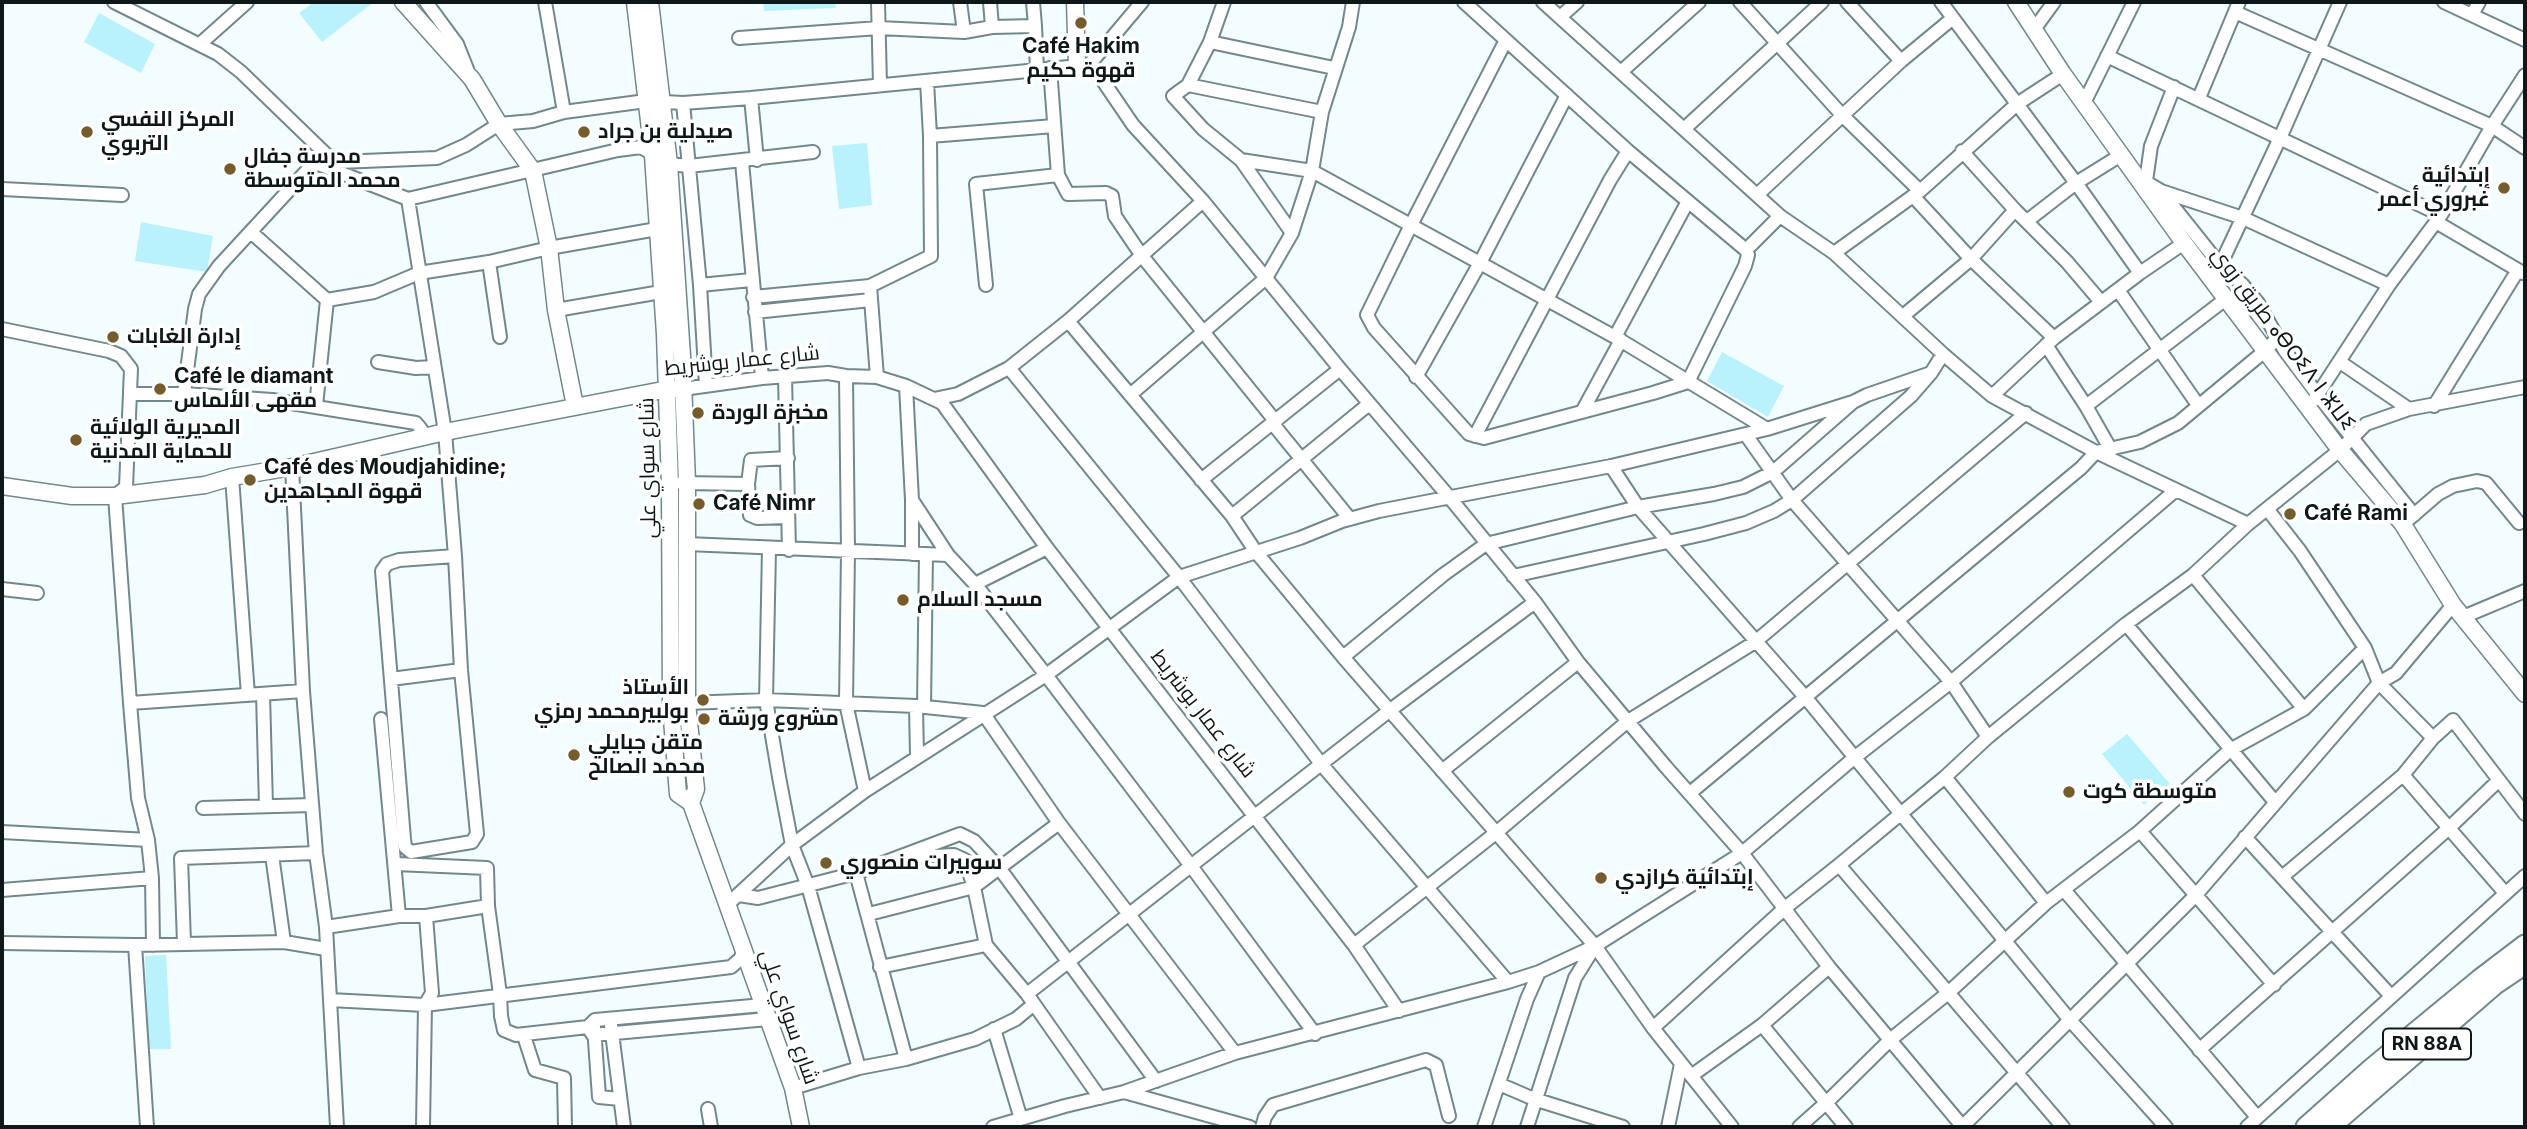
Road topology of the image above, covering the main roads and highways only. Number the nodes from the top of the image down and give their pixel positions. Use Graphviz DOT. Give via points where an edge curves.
graph roads {
  1 [pos="403,2"];
  2 [pos="635,2"];
  3 [pos="650,2"];
  4 [pos="1075,2"];
  5 [pos="2016,2"];
  6 [pos="1083,65"];
  7 [pos="653,102"];
  8 [pos="676,389"];
  9 [pos="575,406"];
  10 [pos="679,484"];
  11 [pos="2,486"];
  12 [pos="2525,694"];
  13 [pos="691,803"];
  14 [pos="2525,945"];
  15 [pos="2525,964"];
  16 [pos="798,1127"];
  17 [pos="2306,1127"];
  18 [pos="2330,1127"];
  1 -- 9 [label="main road" via="472,79 533,171"];
  2 -- 7 [label="main road, شارع سواي علي"];
  3 -- 7 [label="main road, شارع سواي علي"];
  4 -- 6 [label="main road"];
  5 -- 12 [label="main road, طريق زوي ⴰⴱⵔⵉⴷ ⵏ ⵣⵡⵉ" via="2121,155 2340,450 2408,519 2458,611"];
  7 -- 8 [label="main road, شارع سواي علي" via="661,292"];
  7 -- 8 [label="main road, شارع سواي علي" via="669,164"];
  8 -- 9 [label="main road, شارع عمار بوشريط"];
  8 -- 10 [label="main road, شارع سواي علي"];
  9 -- 11 [label="main road, شارع عمار بوشريط" via="205,485 115,496 72,496"];
  10 -- 13 [label="main road, شارع سواي علي" via="687,544 687,703 696,789"];
  10 -- 13 [label="main road, شارع سواي علي" via="671,707 677,794"];
  13 -- 16 [label="main road, شارع سواي علي" via="734,900 744,951 793,1088"];
  14 -- 17 [label="highway"];
  15 -- 18 [label="highway, RN 88A" via="2494,985"];
}
